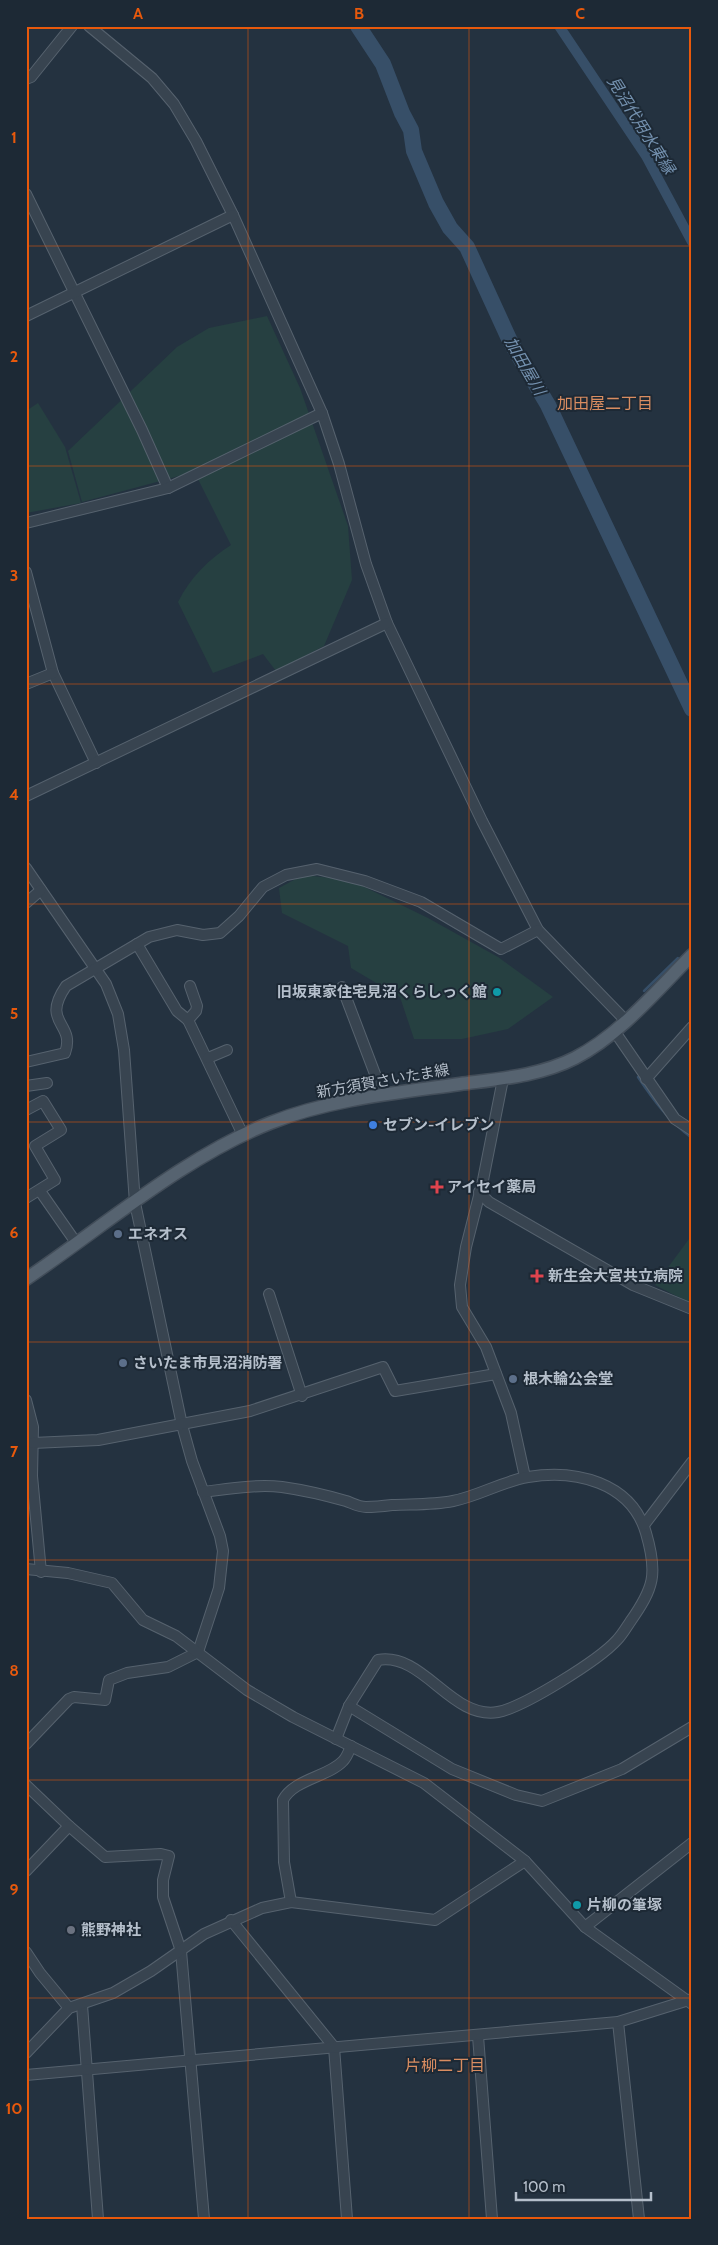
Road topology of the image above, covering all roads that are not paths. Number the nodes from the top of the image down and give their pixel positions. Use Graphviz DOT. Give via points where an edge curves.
graph roads {
  1 [pos="72,26"];
  2 [pos="88,26"];
  3 [pos="26,79"];
  4 [pos="26,194"];
  5 [pos="234,215"];
  6 [pos="74,293"];
  7 [pos="26,316"];
  8 [pos="322,412"];
  9 [pos="168,488"];
  10 [pos="26,523"];
  11 [pos="26,572"];
  12 [pos="387,623"];
  13 [pos="53,673"];
  14 [pos="26,684"];
  15 [pos="96,763"];
  16 [pos="26,796"];
  17 [pos="26,868"];
  18 [pos="41,890"];
  19 [pos="26,903"];
  20 [pos="538,930"];
  21 [pos="137,944"];
  22 [pos="692,956"];
  23 [pos="96,969"];
  24 [pos="190,986"];
  25 [pos="342,987"];
  26 [pos="188,1020"];
  27 [pos="626,1021"];
  28 [pos="692,1027"];
  29 [pos="615,1032"];
  30 [pos="228,1050"];
  31 [pos="208,1058"];
  32 [pos="26,1062"];
  33 [pos="503,1079"];
  34 [pos="646,1079"];
  35 [pos="47,1084"];
  36 [pos="26,1086"];
  37 [pos="383,1095"];
  38 [pos="26,1110"];
  39 [pos="692,1130"];
  40 [pos="243,1135"];
  41 [pos="40,1191"];
  42 [pos="479,1192"];
  43 [pos="26,1198"];
  44 [pos="135,1202"];
  45 [pos="77,1244"];
  46 [pos="26,1279"];
  47 [pos="269,1294"];
  48 [pos="692,1309"];
  49 [pos="496,1374"];
  50 [pos="302,1396"];
  51 [pos="26,1400"];
  52 [pos="182,1425"];
  53 [pos="33,1443"];
  54 [pos="692,1462"];
  55 [pos="525,1478"];
  56 [pos="203,1492"];
  57 [pos="644,1525"];
  58 [pos="26,1569"];
  59 [pos="41,1572"];
  60 [pos="198,1652"];
  61 [pos="349,1706"];
  62 [pos="692,1726"];
  63 [pos="336,1739"];
  64 [pos="26,1744"];
  65 [pos="351,1746"];
  66 [pos="26,1785"];
  67 [pos="69,1826"];
  68 [pos="692,1843"];
  69 [pos="525,1861"];
  70 [pos="26,1871"];
  71 [pos="291,1902"];
  72 [pos="231,1920"];
  73 [pos="585,1927"];
  74 [pos="181,1951"];
  75 [pos="26,1952"];
  76 [pos="690,2001"];
  77 [pos="82,2005"];
  78 [pos="69,2008"];
  79 [pos="618,2022"];
  80 [pos="478,2036"];
  81 [pos="334,2047"];
  82 [pos="26,2053"];
  83 [pos="190,2060"];
  84 [pos="86,2068"];
  85 [pos="26,2074"];
  86 [pos="98,2219"];
  87 [pos="204,2219"];
  88 [pos="347,2219"];
  89 [pos="492,2219"];
  90 [pos="639,2219"];
  1 -- 3 [label="street"];
  2 -- 5 [label="street" via="152,78 174,104"];
  4 -- 6 [label="street"];
  5 -- 6 [label="street"];
  5 -- 8 [label="street"];
  6 -- 7 [label="street"];
  6 -- 9 [label="street"];
  8 -- 9 [label="street"];
  8 -- 12 [label="street" via="366,564"];
  9 -- 10 [label="street"];
  11 -- 13 [label="street"];
  12 -- 15 [label="street"];
  12 -- 20 [label="street"];
  13 -- 14 [label="street"];
  13 -- 15 [label="street"];
  15 -- 16 [label="street"];
  17 -- 18 [label="street"];
  18 -- 19 [label="street"];
  18 -- 23 [label="street"];
  20 -- 21 [label="street" via="501,949 421,902 365,881 317,869 286,876 263,887 220,934 203,935 177,930"];
  20 -- 27 [label="street"];
  21 -- 23 [label="street"];
  21 -- 26 [label="street" via="177,1012"];
  22 -- 27 [label="main road, 新方須賀さいたま線"];
  23 -- 32 [label="street" via="66,986 57,999 55,1013 68,1044 64,1053"];
  23 -- 44 [label="street" via="113,1000 121,1030"];
  24 -- 26 [label="street" via="197,1006"];
  25 -- 37 [label="street"];
  26 -- 31 [label="street"];
  27 -- 29 [label="main road, 新方須賀さいたま線"];
  28 -- 34 [label="street"];
  29 -- 33 [label="main road, 新方須賀さいたま線" via="552,1068"];
  29 -- 34 [label="street"];
  30 -- 31 [label="street"];
  31 -- 40 [label="street"];
  33 -- 37 [label="main road, 新方須賀さいたま線"];
  33 -- 42 [label="street"];
  34 -- 39 [label="street" via="675,1119"];
  35 -- 36 [label="street"];
  37 -- 40 [label="main road, 新方須賀さいたま線" via="297,1114"];
  38 -- 41 [label="street" via="43,1101 61,1130 35,1146 55,1180"];
  40 -- 44 [label="main road, 新方須賀さいたま線"];
  41 -- 43 [label="street"];
  41 -- 45 [label="street"];
  42 -- 48 [label="street" via="489,1202 633,1285"];
  42 -- 49 [label="street" via="466,1247 461,1298"];
  44 -- 45 [label="main road, 新方須賀さいたま線"];
  44 -- 52 [label="street"];
  45 -- 46 [label="main road, 新方須賀さいたま線"];
  47 -- 50 [label="street"];
  49 -- 50 [label="street" via="395,1391 383,1367"];
  49 -- 55 [label="street" via="516,1430"];
  50 -- 52 [label="street"];
  51 -- 53 [label="street" via="33,1427"];
  52 -- 53 [label="street" via="98,1440"];
  52 -- 56 [label="street"];
  53 -- 59 [label="street" via="32,1476"];
  54 -- 57 [label="street"];
  55 -- 56 [label="street" via="456,1500 428,1505 364,1507 279,1487"];
  55 -- 57 [label="street" via="566,1475 601,1482 624,1497"];
  56 -- 60 [label="street" via="220,1536 223,1560 219,1588"];
  57 -- 61 [label="street" via="653,1559 652,1585 646,1600 617,1640 584,1667 499,1712 463,1706 424,1675 389,1658 378,1660"];
  58 -- 59 [label="street"];
  59 -- 60 [label="street" via="112,1583 143,1620 176,1636"];
  60 -- 63 [label="street" via="247,1690"];
  60 -- 64 [label="street" via="168,1667 127,1673 109,1680 105,1700 69,1699"];
  61 -- 62 [label="street" via="452,1769 542,1802 622,1769"];
  61 -- 63 [label="street"];
  63 -- 65 [label="street"];
  65 -- 69 [label="street" via="424,1783"];
  65 -- 71 [label="street" via="343,1761 301,1784 283,1800 284,1862"];
  66 -- 67 [label="street"];
  67 -- 70 [label="street"];
  67 -- 74 [label="street" via="106,1857 169,1856 163,1897"];
  68 -- 73 [label="street"];
  69 -- 71 [label="street" via="435,1920"];
  69 -- 73 [label="street"];
  71 -- 72 [label="street" via="262,1908"];
  72 -- 74 [label="street"];
  72 -- 81 [label="street"];
  73 -- 76 [label="street"];
  74 -- 77 [label="street" via="113,1993"];
  74 -- 83 [label="street"];
  75 -- 78 [label="street"];
  76 -- 79 [label="street"];
  77 -- 78 [label="street"];
  77 -- 84 [label="street"];
  78 -- 82 [label="street"];
  79 -- 80 [label="street"];
  79 -- 90 [label="street"];
  80 -- 81 [label="street"];
  80 -- 89 [label="street"];
  81 -- 83 [label="street"];
  81 -- 88 [label="street"];
  83 -- 84 [label="street"];
  83 -- 87 [label="street"];
  84 -- 85 [label="street"];
  84 -- 86 [label="street"];
}
